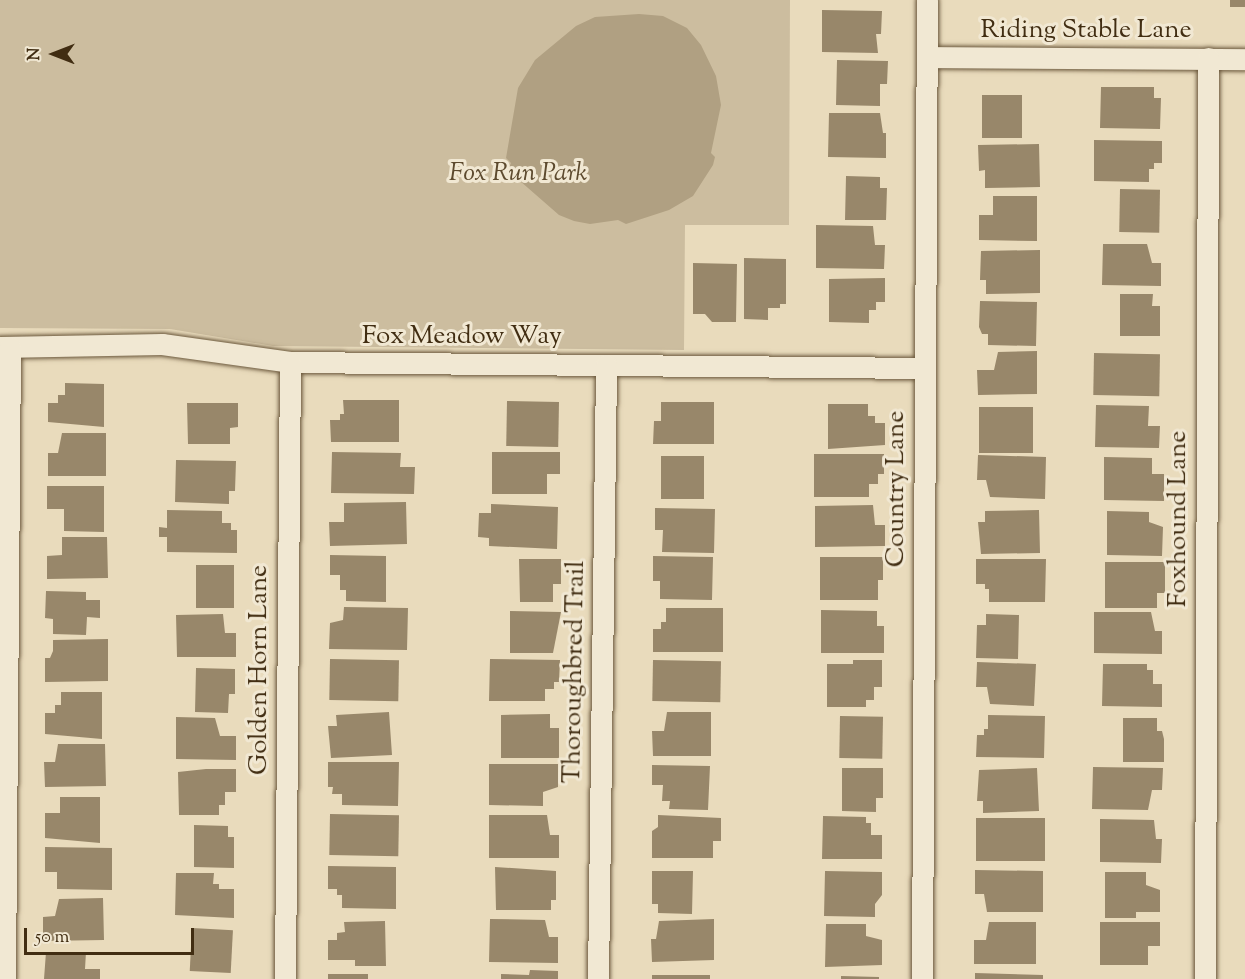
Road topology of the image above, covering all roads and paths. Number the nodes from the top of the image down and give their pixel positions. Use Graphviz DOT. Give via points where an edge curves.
graph roads {
  1 [pos="927,0"];
  2 [pos="927,57"];
  3 [pos="1208,58"];
  4 [pos="1245,59"];
  5 [pos="5,347"];
  6 [pos="290,362"];
  7 [pos="606,365"];
  8 [pos="925,368"];
  9 [pos="5,616"];
  10 [pos="6,979"];
  11 [pos="285,979"];
  12 [pos="598,979"];
  13 [pos="922,979"];
  14 [pos="1205,979"];
  1 -- 2 [label="street, Country Lane"];
  2 -- 3 [label="street, Riding Stable Lane"];
  2 -- 8 [label="street, Country Lane"];
  3 -- 4 [label="street, Riding Stable Lane"];
  3 -- 14 [label="street, Foxhound Lane"];
  5 -- 6 [label="street, Fox Meadow Way" via="162,344"];
  5 -- 9 [label="street"];
  6 -- 7 [label="street, Fox Meadow Way"];
  6 -- 11 [label="street, Golden Horn Lane"];
  7 -- 8 [label="street, Fox Meadow Way"];
  7 -- 12 [label="street, Thoroughbred Trail"];
  8 -- 13 [label="street, Country Lane"];
  9 -- 10 [label="street"];
}
